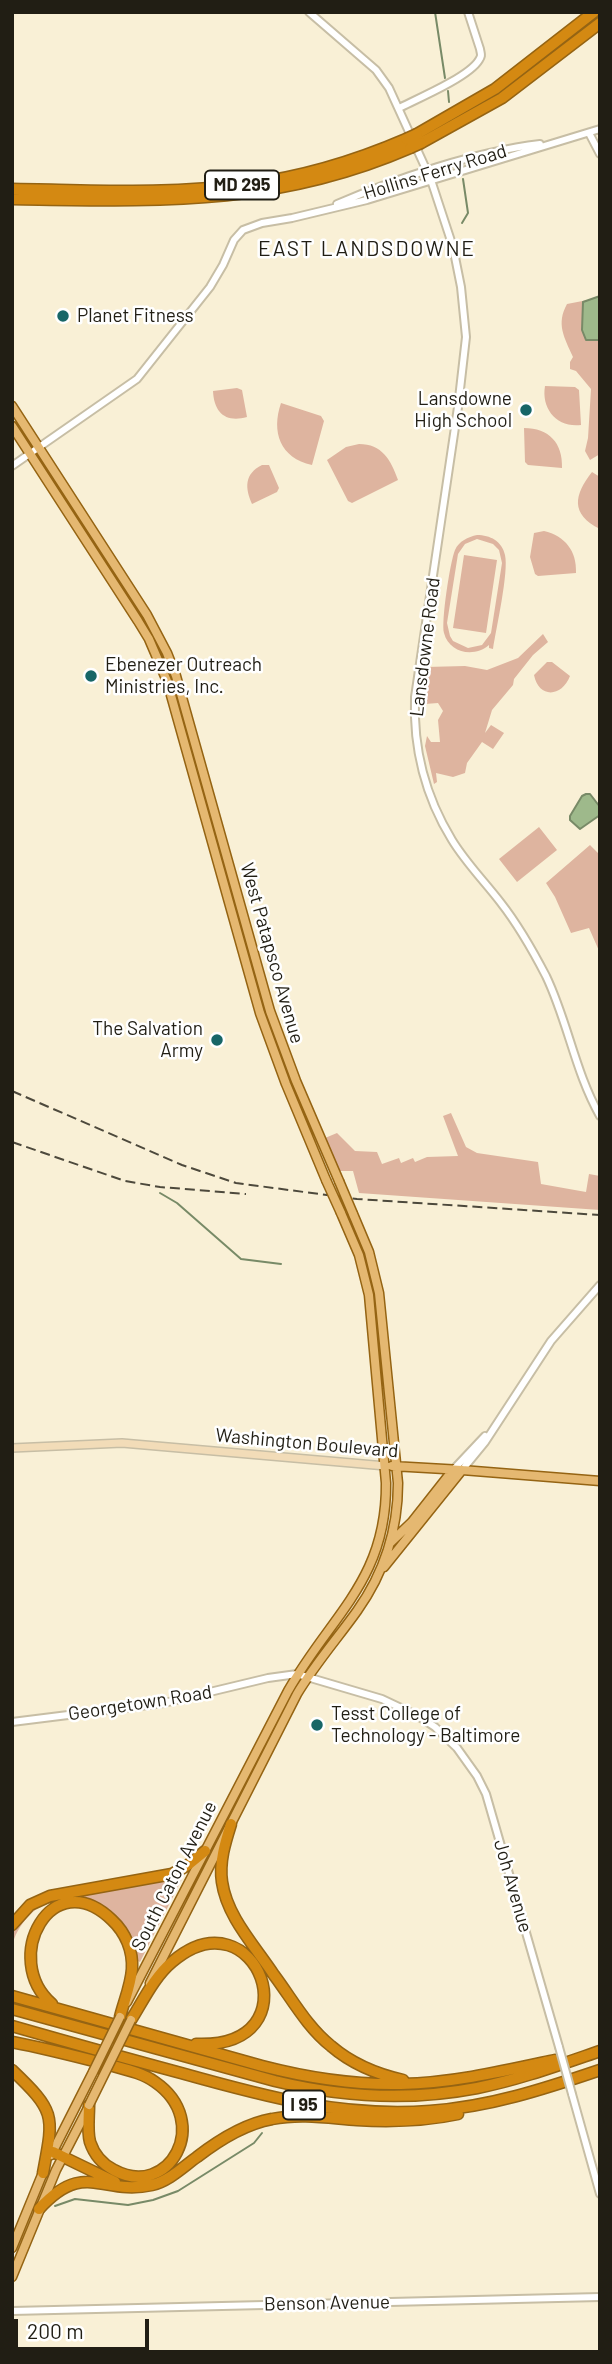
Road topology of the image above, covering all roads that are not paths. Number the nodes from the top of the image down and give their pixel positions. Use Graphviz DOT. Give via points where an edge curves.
graph roads {
  1 [pos="309,12"];
  2 [pos="468,12"];
  3 [pos="594,12"];
  4 [pos="600,23"];
  5 [pos="399,108"];
  6 [pos="600,129"];
  7 [pos="589,133"];
  8 [pos="419,139"];
  9 [pos="556,143"];
  10 [pos="408,144"];
  11 [pos="600,154"];
  12 [pos="428,172"];
  13 [pos="431,180"];
  14 [pos="12,189"];
  15 [pos="12,200"];
  16 [pos="317,212"];
  17 [pos="12,406"];
  18 [pos="12,426"];
  19 [pos="39,448"];
  20 [pos="30,454"];
  21 [pos="12,466"];
  22 [pos="600,1116"];
  23 [pos="600,1285"];
  24 [pos="12,1448"];
  25 [pos="386,1466"];
  26 [pos="397,1466"];
  27 [pos="458,1470"];
  28 [pos="600,1482"];
  29 [pos="379,1540"];
  30 [pos="390,1543"];
  31 [pos="378,1575"];
  32 [pos="297,1674"];
  33 [pos="307,1677"];
  34 [pos="12,1722"];
  35 [pos="231,1824"];
  36 [pos="205,1851"];
  37 [pos="17,1927"];
  38 [pos="22,1978"];
  39 [pos="12,1996"];
  40 [pos="12,2009"];
  41 [pos="82,2016"];
  42 [pos="120,2017"];
  43 [pos="131,2020"];
  44 [pos="12,2026"];
  45 [pos="168,2040"];
  46 [pos="12,2042"];
  47 [pos="600,2051"];
  48 [pos="12,2070"];
  49 [pos="600,2070"];
  50 [pos="582,2076"];
  51 [pos="445,2081"];
  52 [pos="89,2105"];
  53 [pos="58,2154"];
  54 [pos="43,2173"];
  55 [pos="126,2186"];
  56 [pos="600,2194"];
  57 [pos="39,2209"];
  58 [pos="12,2248"];
  59 [pos="12,2277"];
  60 [pos="600,2297"];
  61 [pos="12,2311"];
  1 -- 5 [label="street, Lansdowne Road" via="376,70"];
  2 -- 5 [label="street" via="480,49 478,62"];
  3 -- 8 [label="highway, MD 295" via="495,89"];
  4 -- 8 [label="highway, MD 295" via="502,98"];
  5 -- 12 [label="street, Lansdowne Road"];
  6 -- 7 [label="street, Hollins Ferry Road"];
  7 -- 9 [label="street, Hollins Ferry Road"];
  7 -- 11 [label="street"];
  8 -- 10 [label="highway, MD 295, bridge"];
  9 -- 12 [label="street, Hollins Ferry Road" via="498,151"];
  9 -- 13 [label="street, Hollins Ferry Road"];
  10 -- 14 [label="highway, MD 295" via="316,171 247,184 149,191"];
  10 -- 15 [label="highway, MD 295" via="342,174 249,194 169,200"];
  12 -- 13 [label="street, Lansdowne Road"];
  12 -- 16 [label="street, Hollins Ferry Road"];
  13 -- 16 [label="street, Hollins Ferry Road"];
  13 -- 22 [label="street, Lansdowne Road" via="453,247 466,337 415,697 417,752 426,787 447,832 504,907 541,968"];
  16 -- 19 [label="street, Hollins Ferry Road" via="243,230 210,287 137,379"];
  17 -- 19 [label="main road, West Patapsco Avenue"];
  18 -- 20 [label="main road, West Patapsco Avenue"];
  19 -- 20 [label="street, Hollins Ferry Road"];
  19 -- 26 [label="main road, West Patapsco Avenue, bridge" via="147,615 176,676 270,1011 369,1252 379,1293"];
  20 -- 21 [label="street, Hollins Ferry Road"];
  20 -- 25 [label="main road, West Patapsco Avenue, bridge" via="138,621 170,694 264,1025 359,1255 369,1295"];
  23 -- 27 [label="street" via="551,1341 494,1427"];
  24 -- 25 [label="main road, Washington Boulevard" via="122,1443"];
  25 -- 26 [label="main road, Washington Boulevard"];
  25 -- 29 [label="main road, West Patapsco Avenue"];
  26 -- 27 [label="main road, Washington Boulevard"];
  26 -- 30 [label="main road, West Patapsco Avenue" via="398,1496"];
  27 -- 28 [label="main road, Washington Boulevard"];
  27 -- 30 [label="main road, South Caton Avenue"];
  27 -- 31 [label="main road, South Caton Avenue"];
  29 -- 30 [label="main road"];
  29 -- 32 [label="main road, South Caton Avenue" via="355,1595"];
  30 -- 31 [label="main road, South Caton Avenue"];
  31 -- 33 [label="main road, South Caton Avenue"];
  32 -- 33 [label="street, Georgetown Road"];
  32 -- 34 [label="street, Georgetown Road" via="164,1703"];
  32 -- 36 [label="main road, South Caton Avenue"];
  33 -- 35 [label="main road, South Caton Avenue"];
  33 -- 56 [label="street, Joh Avenue, bridge" via="408,1710 435,1727 467,1760 493,1814"];
  35 -- 43 [label="main road, South Caton Avenue"];
  35 -- 51 [label="highway" via="221,1867 225,1896 237,1922 310,2025 332,2048 373,2072 403,2080"];
  36 -- 37 [label="highway" via="180,1870 161,1877 39,1900 22,1912"];
  36 -- 42 [label="main road, South Caton Avenue"];
  37 -- 42 [label="highway" via="42,1909 60,1904 82,1905 110,1918 124,1935 132,1958"];
  38 -- 41 [label="highway" via="45,2000"];
  39 -- 41 [label="highway"];
  40 -- 47 [label="highway, I 95" via="275,2081 363,2095 428,2095 477,2088"];
  41 -- 45 [label="highway"];
  42 -- 53 [label="main road, South Caton Avenue, bridge"];
  43 -- 45 [label="highway" via="161,1973 188,1951 214,1944 245,1954 264,1983 263,2005 253,2025 223,2042"];
  43 -- 52 [label="main road, South Caton Avenue, bridge"];
  44 -- 50 [label="highway, I 95" via="270,2098 344,2111 461,2108"];
  45 -- 51 [label="highway" via="317,2078 381,2084"];
  46 -- 52 [label="highway" via="131,2071 155,2082 181,2113 182,2141 175,2156 153,2174 116,2172 97,2157 91,2144"];
  47 -- 51 [label="highway"];
  48 -- 54 [label="highway" via="37,2094 50,2118"];
  49 -- 50 [label="highway, I 95"];
  50 -- 55 [label="highway" via="446,2117 272,2119 233,2133 164,2180"];
  52 -- 53 [label="main road, South Caton Avenue"];
  53 -- 54 [label="main road, South Caton Avenue"];
  53 -- 55 [label="highway"];
  53 -- 57 [label="main road, South Caton Avenue"];
  54 -- 58 [label="main road, South Caton Avenue"];
  55 -- 57 [label="highway" via="71,2184"];
  57 -- 59 [label="main road, South Caton Avenue"];
  60 -- 61 [label="street, Benson Avenue"];
}
